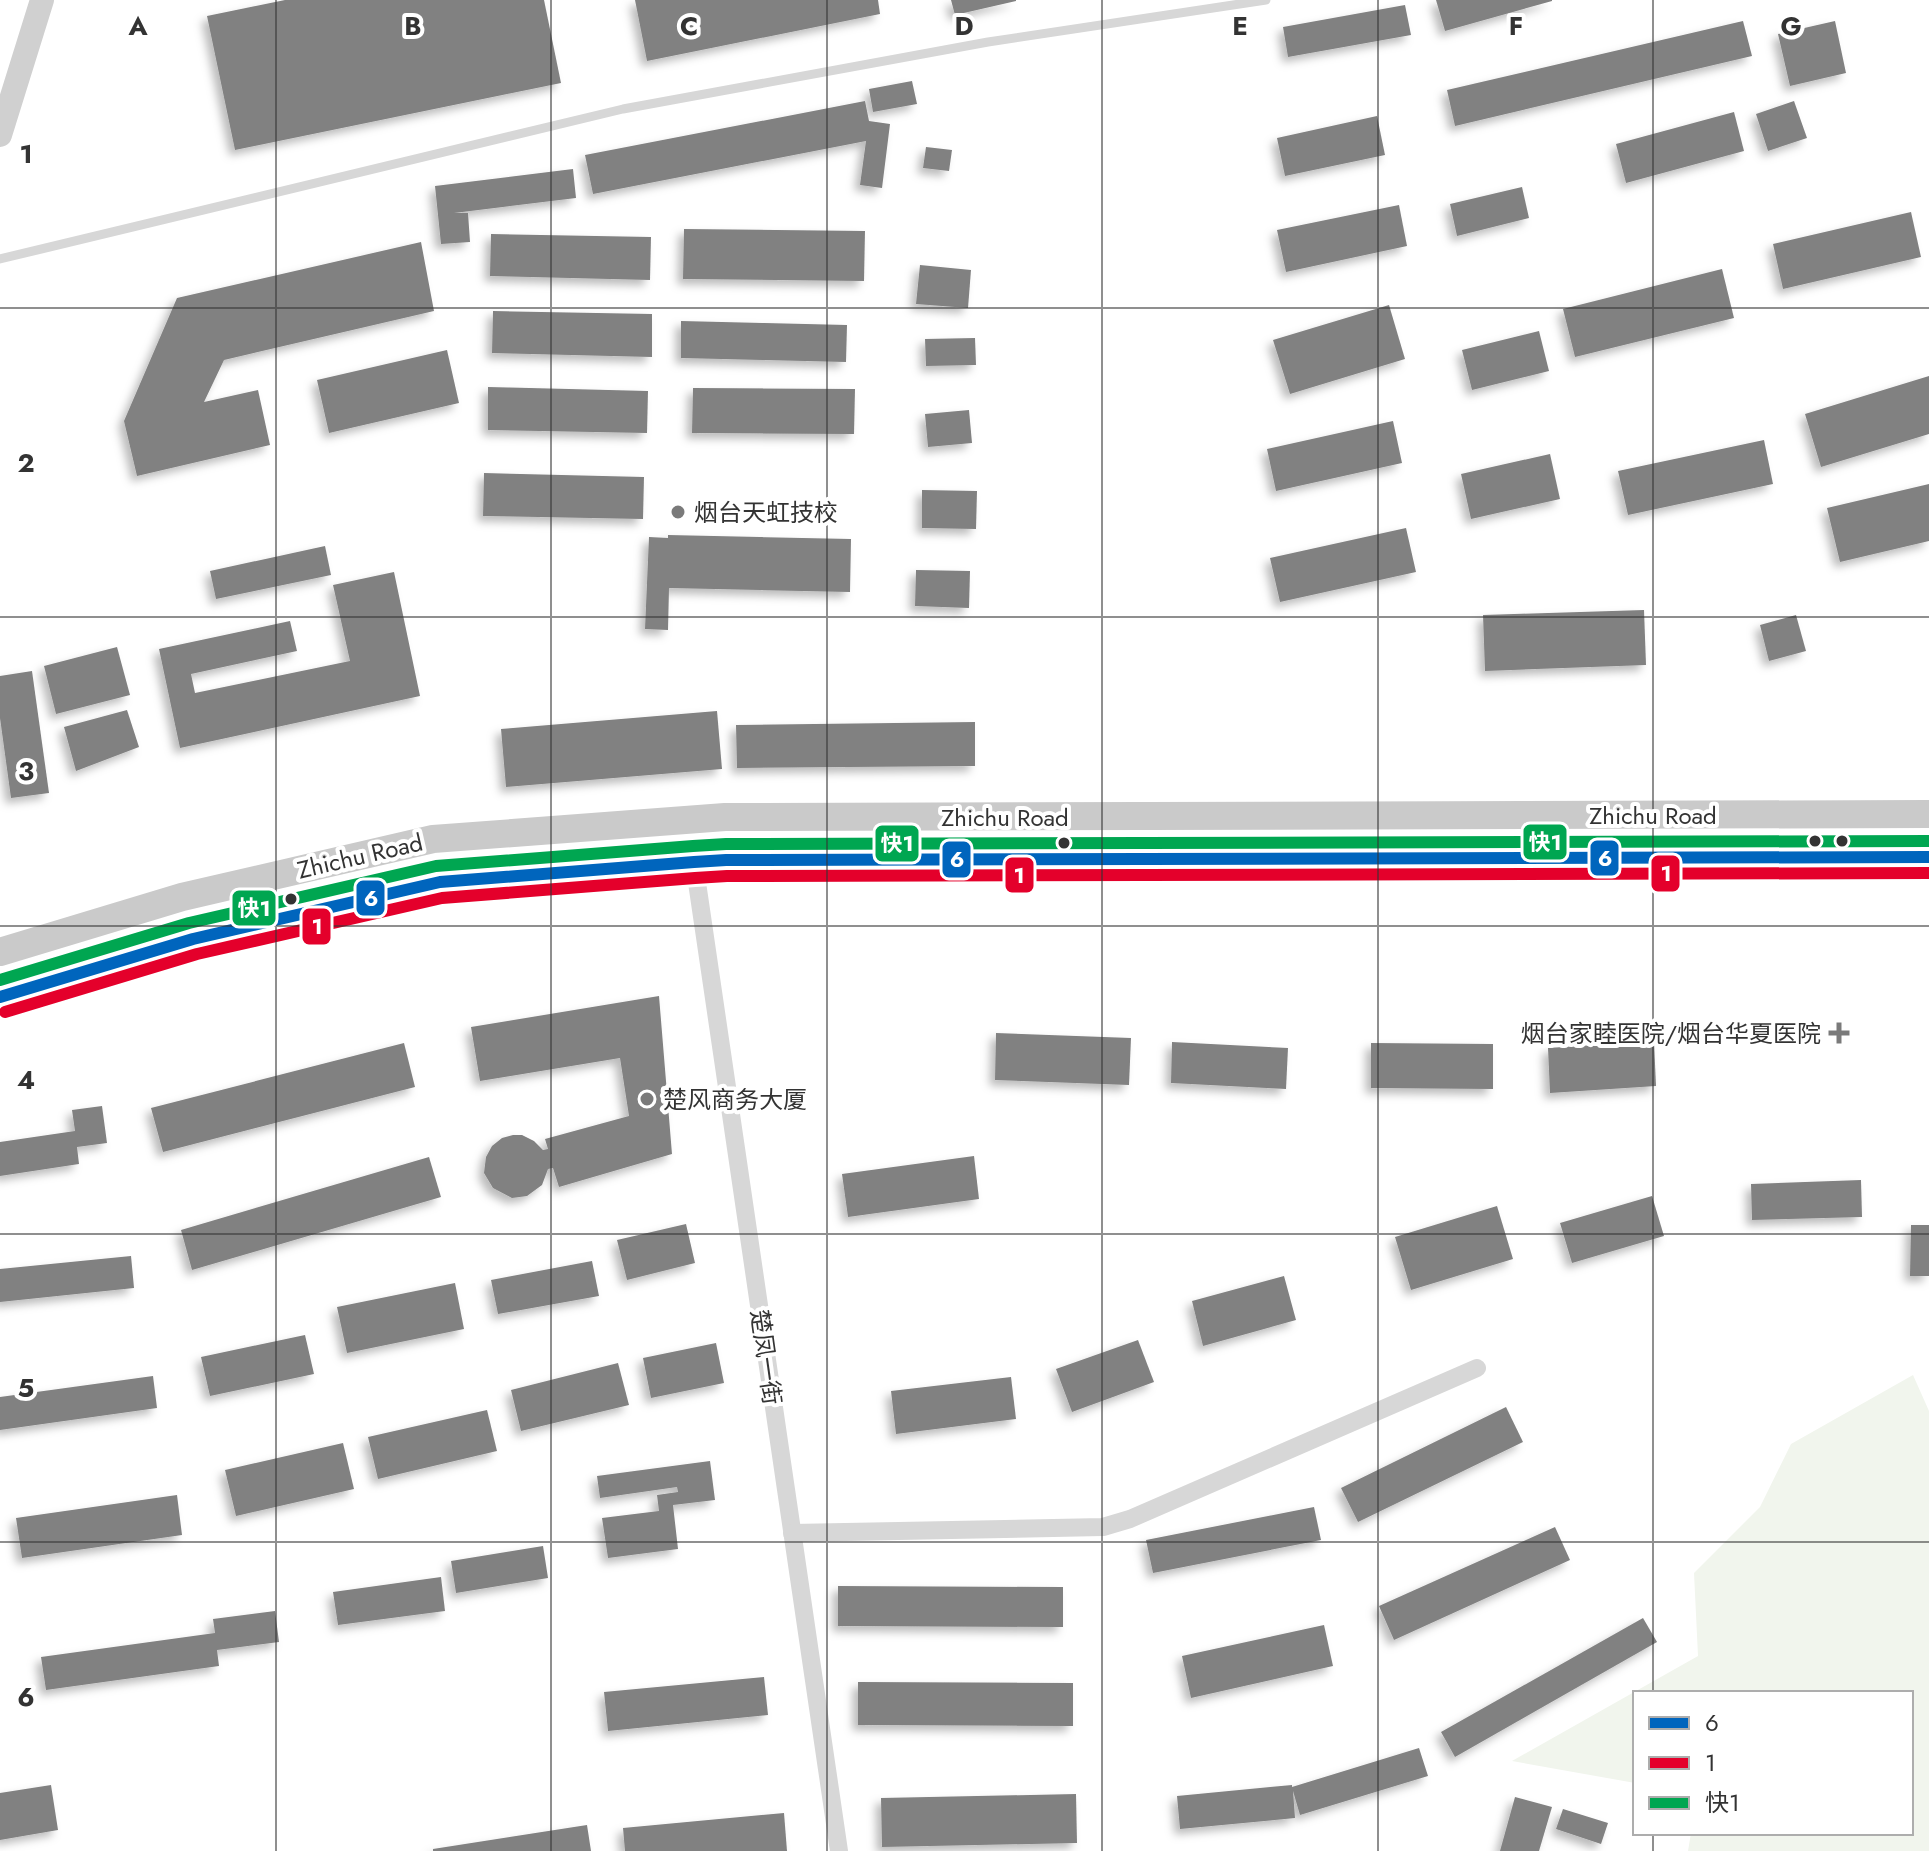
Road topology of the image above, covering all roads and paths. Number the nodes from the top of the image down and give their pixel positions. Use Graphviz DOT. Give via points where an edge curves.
graph roads {
  1 [pos="42,0"];
  2 [pos="1266,0"];
  3 [pos="0,135"];
  4 [pos="0,259"];
  5 [pos="1929,814"];
  6 [pos="1929,857"];
  7 [pos="694,862"];
  8 [pos="0,952"];
  9 [pos="0,997"];
  10 [pos="1477,1368"];
  11 [pos="792,1533"];
  12 [pos="839,1851"];
  1 -- 3 [label="street"];
  2 -- 4 [label="lane" via="988,42 623,109"];
  5 -- 8 [label="main road, Zhichu Road" via="710,818 433,839 182,897"];
  6 -- 7 [label="main road, Zhichu Road"];
  7 -- 9 [label="main road, Zhichu Road" via="440,882 193,939"];
  7 -- 11 [label="street, 楚凤一街"];
  10 -- 11 [label="street" via="1103,1527"];
  11 -- 12 [label="street, 楚凤一街"];
}
